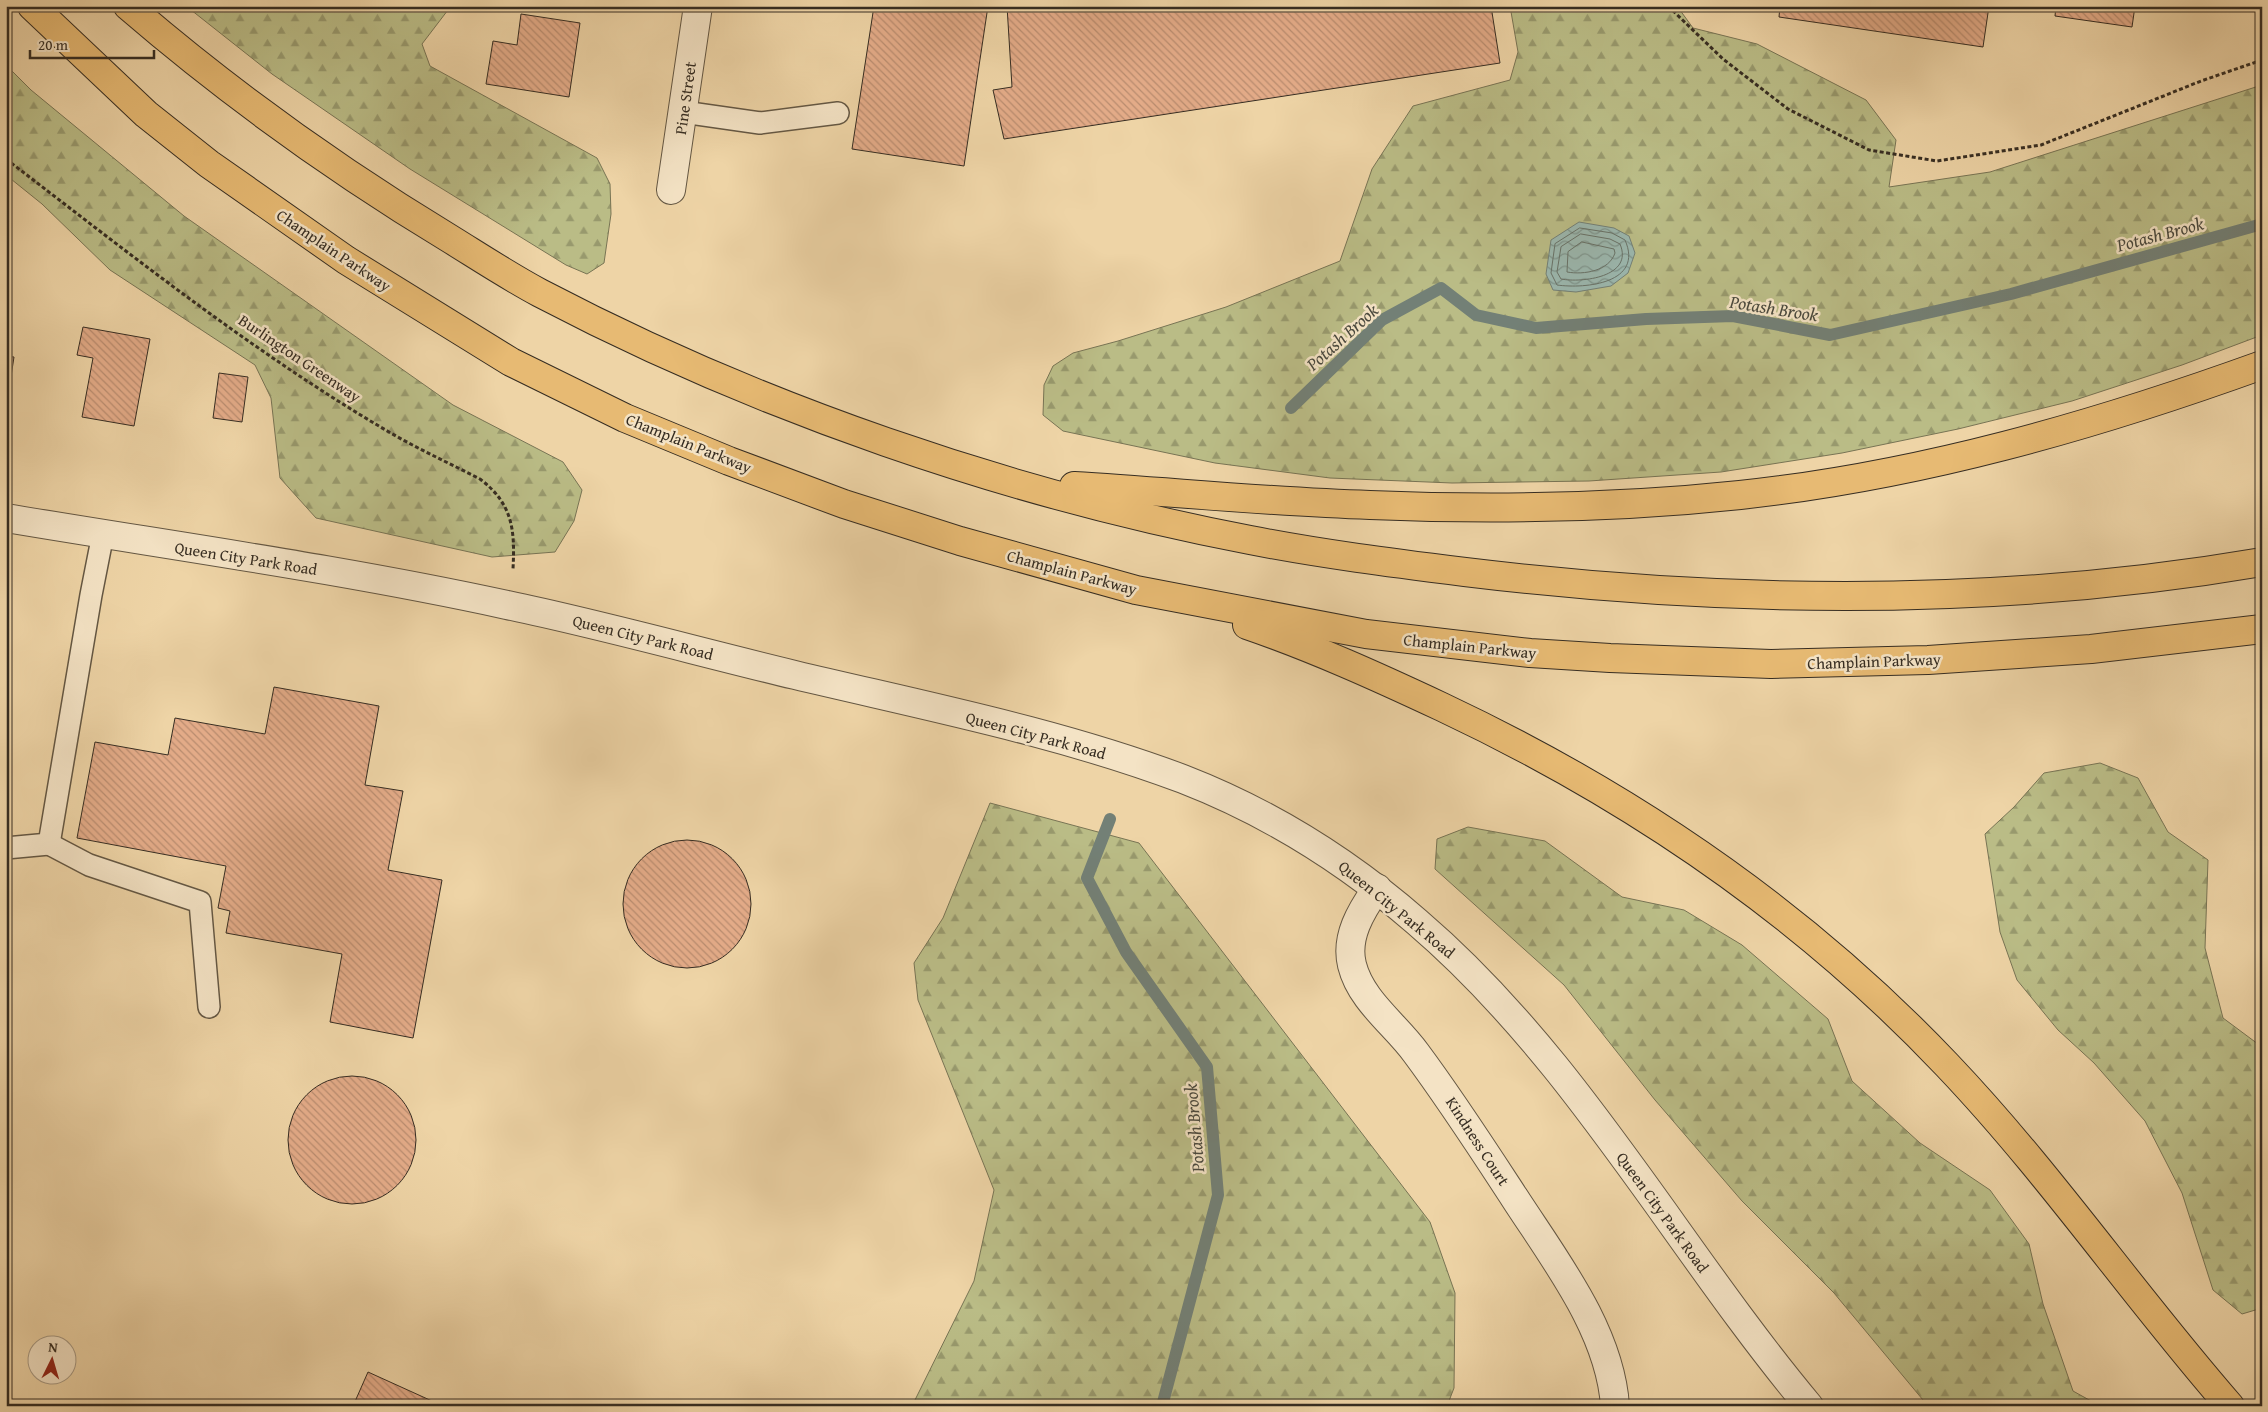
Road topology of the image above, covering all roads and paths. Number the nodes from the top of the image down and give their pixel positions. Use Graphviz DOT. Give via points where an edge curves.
graph roads {
  1 [pos="32,6"];
  2 [pos="128,6"];
  3 [pos="698,6"];
  4 [pos="1668,6"];
  5 [pos="2262,60"];
  6 [pos="683,112"];
  7 [pos="838,113"];
  8 [pos="6,159"];
  9 [pos="671,190"];
  10 [pos="2262,365"];
  11 [pos="1009,482"];
  12 [pos="6,518"];
  13 [pos="103,534"];
  14 [pos="2262,562"];
  15 [pos="1136,590"];
  16 [pos="507,605"];
  17 [pos="2262,629"];
  18 [pos="49,844"];
  19 [pos="6,848"];
  20 [pos="1376,888"];
  21 [pos="209,1007"];
  22 [pos="1615,1406"];
  23 [pos="1809,1406"];
  24 [pos="2230,1406"];
  1 -- 15 [label="main road, Champlain Parkway" via="146,114 209,164 346,260 511,362 625,418 844,504 960,541"];
  2 -- 11 [label="main road" via="323,156 392,204 537,291 648,346 763,396"];
  3 -- 6 [label="street, Pine Street"];
  4 -- 5 [label="path" via="1723,59 1788,109 1869,150 1937,161 2041,145"];
  6 -- 7 [label="lane" via="760,123"];
  6 -- 9 [label="street, Pine Street"];
  8 -- 16 [label="path, Burlington Greenway" via="180,291 292,370 390,432 490,487 500,498 512,525 513,569"];
  10 -- 11 [label="main road" via="2144,406 2014,444 1885,473 1741,495 1596,505 1370,505"];
  11 -- 14 [label="main road" via="1139,516 1246,539 1332,554 1616,588 1775,595 1933,594 2087,584"];
  12 -- 13 [label="street, Queen City Park Road"];
  13 -- 16 [label="street, Queen City Park Road" via="366,577"];
  13 -- 18 [label="lane"];
  15 -- 17 [label="main road, Champlain Parkway" via="1366,634 1530,653 1691,663 1791,664 1938,659 2092,649"];
  15 -- 24 [label="main road" via="1281,637 1384,679 1491,730 1637,812 1739,881 1871,989 1948,1066 2035,1165"];
  16 -- 20 [label="street, Queen City Park Road" via="1017,728 1127,760 1186,780 1244,806 1333,857"];
  18 -- 19 [label="lane"];
  18 -- 21 [label="lane" via="89,865 200,902"];
  20 -- 22 [label="street, Kindness Court" via="1358,919 1351,940 1352,964 1359,985 1447,1094 1567,1279 1599,1339 1614,1391"];
  20 -- 23 [label="street, Queen City Park Road" via="1470,970 1542,1050"];
}
